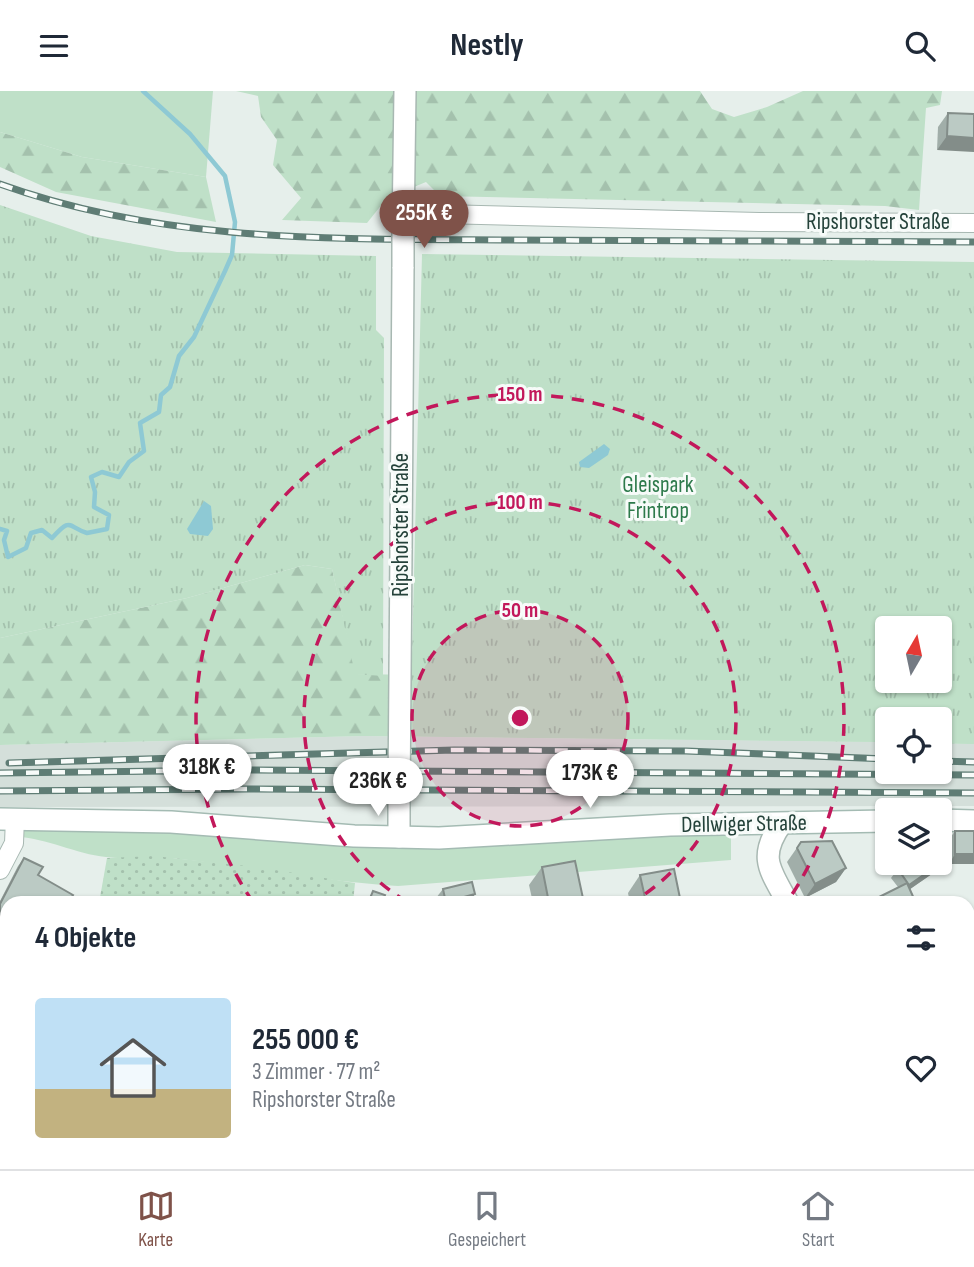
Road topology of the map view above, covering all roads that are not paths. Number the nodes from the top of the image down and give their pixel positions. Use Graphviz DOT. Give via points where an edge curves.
graph roads {
  1 [pos="405,91"];
  2 [pos="403,223"];
  3 [pos="974,223"];
  4 [pos="7,818"];
  5 [pos="952,820"];
  6 [pos="875,821"];
  7 [pos="974,821"];
  8 [pos="781,824"];
  9 [pos="399,837"];
  10 [pos="0,870"];
  11 [pos="784,896"];
  1 -- 2 [label="main road, Ripshorster Straße"];
  2 -- 3 [label="street, Ripshorster Straße"];
  2 -- 9 [label="main road, Ripshorster Straße, bridge"];
  4 -- 9 [label="main road, Dellwiger Straße" via="171,822"];
  4 -- 10 [label="street" via="14,843"];
  5 -- 7 [label="main road"];
  6 -- 8 [label="main road, Dellwiger Straße"];
  8 -- 9 [label="main road, Dellwiger Straße"];
  8 -- 11 [label="main road" via="768,842 768,867"];
}
